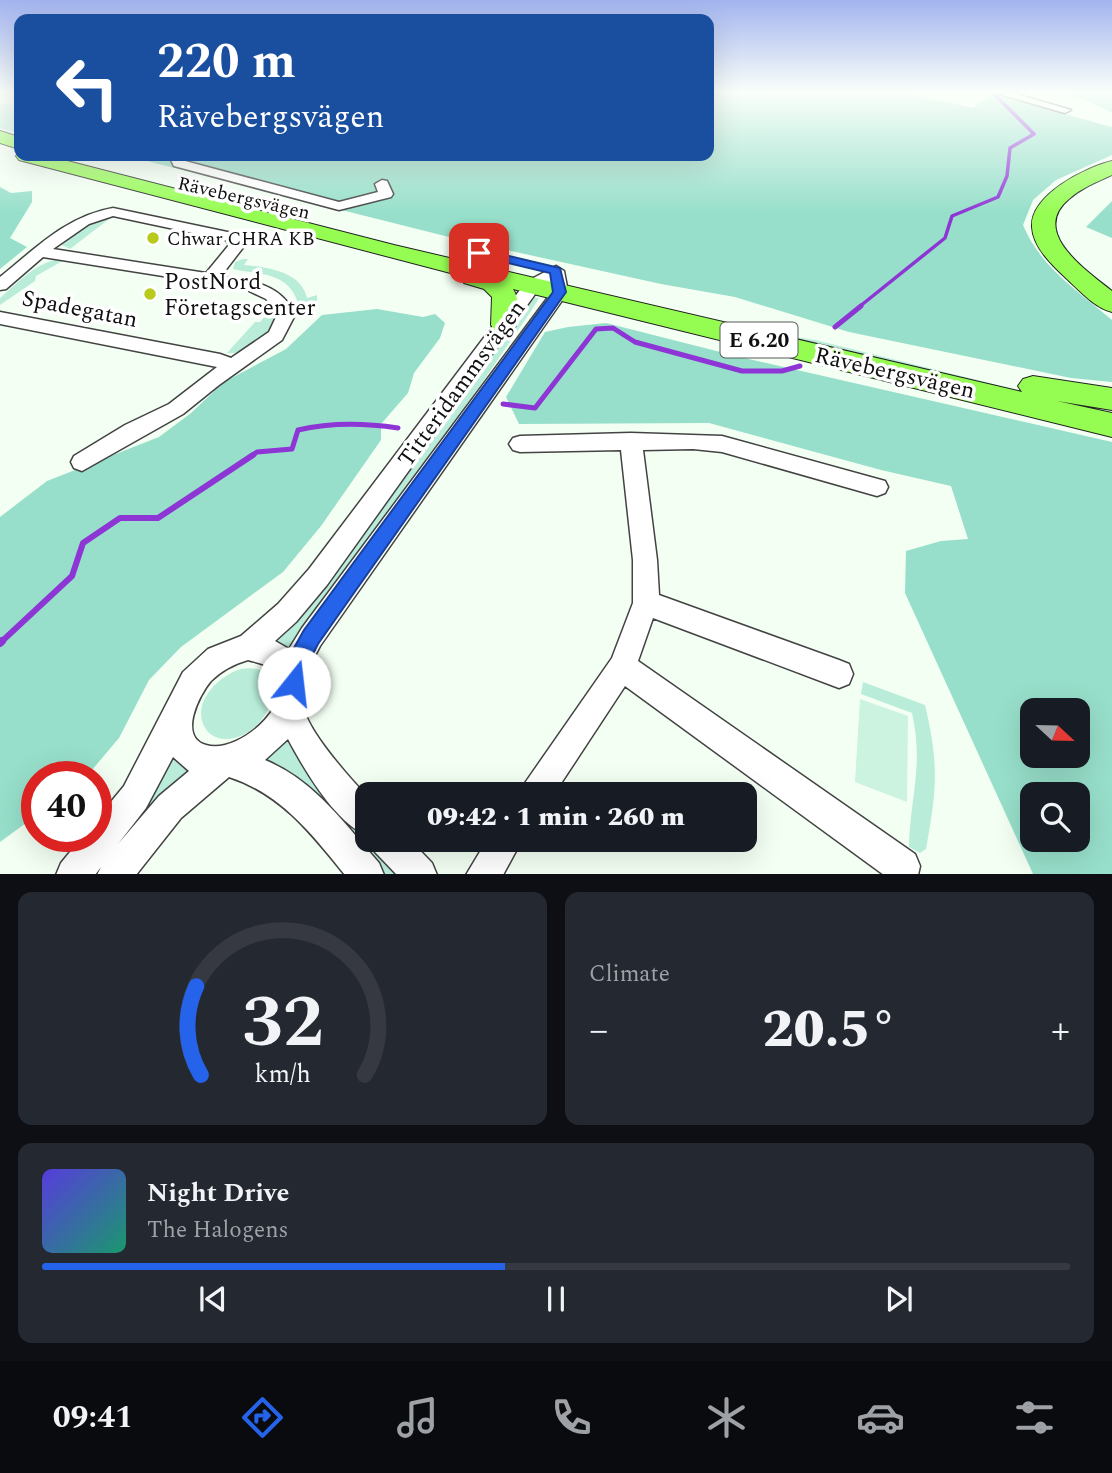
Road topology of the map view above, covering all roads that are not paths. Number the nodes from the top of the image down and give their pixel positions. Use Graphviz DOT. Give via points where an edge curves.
graph roads {
  1 [pos="45,161"];
  2 [pos="90,161"];
  3 [pos="177,161"];
  4 [pos="1112,167"];
  5 [pos="382,184"];
  6 [pos="42,252"];
  7 [pos="430,261"];
  8 [pos="211,278"];
  9 [pos="558,282"];
  10 [pos="0,285"];
  11 [pos="532,286"];
  12 [pos="1112,304"];
  13 [pos="0,317"];
  14 [pos="504,325"];
  15 [pos="231,367"];
  16 [pos="1033,386"];
  17 [pos="1112,398"];
  18 [pos="1112,405"];
  19 [pos="1112,425"];
  20 [pos="631,441"];
  21 [pos="520,444"];
  22 [pos="82,462"];
  23 [pos="877,487"];
  24 [pos="646,603"];
  25 [pos="248,647"];
  26 [pos="622,667"];
  27 [pos="292,671"];
  28 [pos="839,674"];
  29 [pos="289,710"];
  30 [pos="177,719"];
  31 [pos="225,762"];
  32 [pos="544,782"];
  33 [pos="355,806"];
  34 [pos="399,852"];
  35 [pos="498,852"];
  36 [pos="73,874"];
  37 [pos="114,874"];
  38 [pos="367,874"];
  39 [pos="420,874"];
  40 [pos="483,874"];
  41 [pos="901,874"];
  1 -- 7 [label="highway, Rävebergsvägen / E 6.20"];
  2 -- 9 [label="highway, Rävebergsvägen / E 6.20"];
  3 -- 5 [label="street" via="339,206 386,194"];
  4 -- 12 [label="highway" via="1060,195 1043,219 1043,233 1052,250"];
  6 -- 8 [label="street, Spadegatan"];
  6 -- 8 [label="street, Spadegatan" via="90,217 120,214 232,237 237,245"];
  6 -- 10 [label="street, Spadegatan"];
  7 -- 11 [label="highway, Rävebergsvägen / E 6.20"];
  7 -- 14 [label="highway" via="501,289"];
  8 -- 15 [label="street, Spadegatan" via="268,293 286,315 276,336"];
  9 -- 11 [label="highway, Rävebergsvägen / E 6.20"];
  9 -- 16 [label="highway, Rävebergsvägen / E 6.20"];
  9 -- 19 [label="highway, Rävebergsvägen / E 6.20"];
  9 -- 27 [label="street, Titteridammsvägen"];
  11 -- 14 [label="street, Titteridammsvägen"];
  13 -- 15 [label="street, Spadegatan" via="220,360"];
  14 -- 25 [label="street, Titteridammsvägen" via="318,578"];
  15 -- 22 [label="street, Spadegatan" via="176,410"];
  16 -- 17 [label="highway, E 6.20"];
  16 -- 18 [label="highway, Rävebergsvägen / E 6.20"];
  20 -- 21 [label="street"];
  20 -- 23 [label="street" via="722,444"];
  20 -- 24 [label="street"];
  24 -- 26 [label="street"];
  24 -- 28 [label="street"];
  25 -- 27 [label="street" via="282,657"];
  25 -- 30 [label="street" via="232,651 202,671 181,702"];
  26 -- 32 [label="street"];
  26 -- 41 [label="street" via="904,866"];
  27 -- 29 [label="street"];
  29 -- 31 [label="street" via="258,749"];
  29 -- 33 [label="street" via="315,759"];
  30 -- 31 [label="street" via="183,746 193,757"];
  30 -- 36 [label="street" via="135,797"];
  31 -- 37 [label="street" via="170,807"];
  31 -- 38 [label="street" via="284,786"];
  34 -- 39 [label="street"];
  35 -- 40 [label="street"];
}
